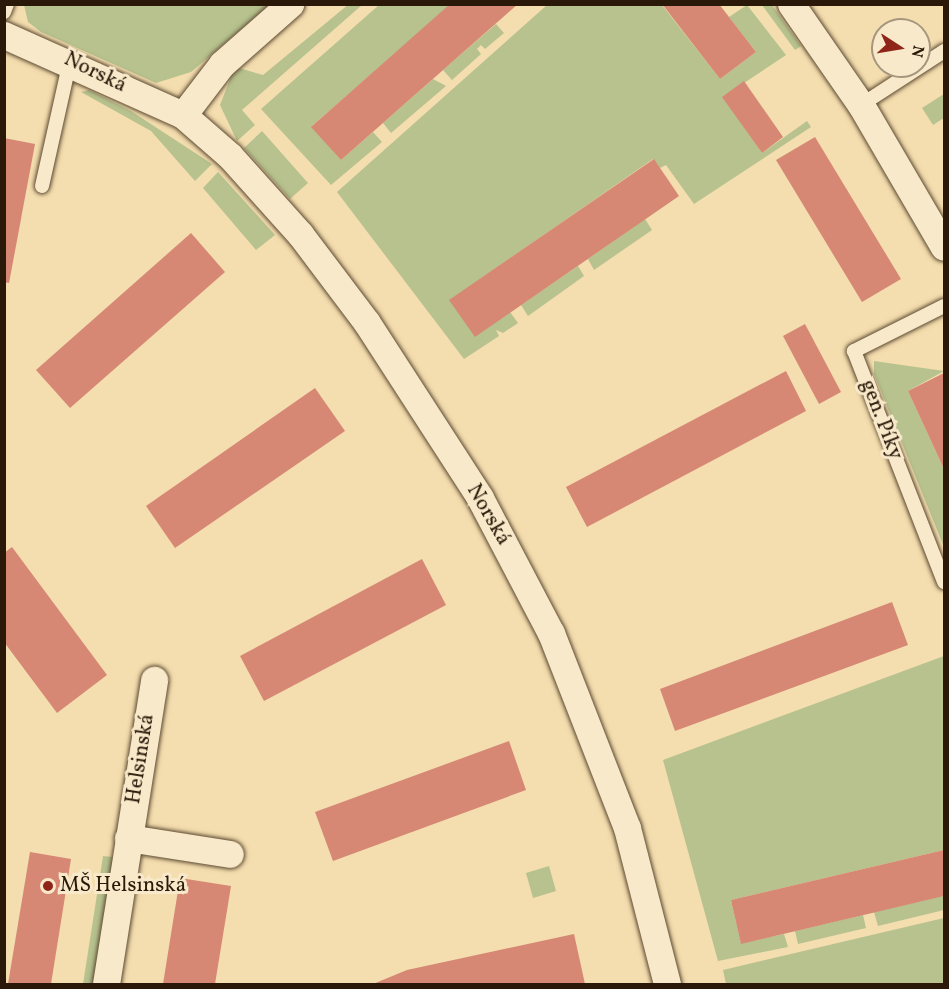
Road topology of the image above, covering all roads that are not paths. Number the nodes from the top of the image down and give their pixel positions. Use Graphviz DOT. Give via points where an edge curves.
graph roads {
  1 [pos="7,4"];
  2 [pos="290,4"];
  3 [pos="791,4"];
  4 [pos="4,12"];
  5 [pos="4,35"];
  6 [pos="945,51"];
  7 [pos="70,61"];
  8 [pos="861,105"];
  9 [pos="183,115"];
  10 [pos="42,186"];
  11 [pos="945,247"];
  12 [pos="945,306"];
  13 [pos="945,582"];
  14 [pos="154,680"];
  15 [pos="128,838"];
  16 [pos="230,854"];
  17 [pos="106,984"];
  18 [pos="667,984"];
  1 -- 4 [label="lane"];
  2 -- 9 [label="street" via="222,64"];
  3 -- 8 [label="street"];
  5 -- 7 [label="street, Norská"];
  6 -- 8 [label="lane"];
  7 -- 9 [label="street, Norská"];
  7 -- 10 [label="lane"];
  8 -- 11 [label="street"];
  9 -- 18 [label="street, Norská" via="230,156 335,279 480,498 551,633 590,724 627,828"];
  12 -- 13 [label="lane, gen. Píky" via="854,351"];
  14 -- 15 [label="street, Helsinská"];
  15 -- 16 [label="street"];
  15 -- 17 [label="street, Helsinská"];
}
